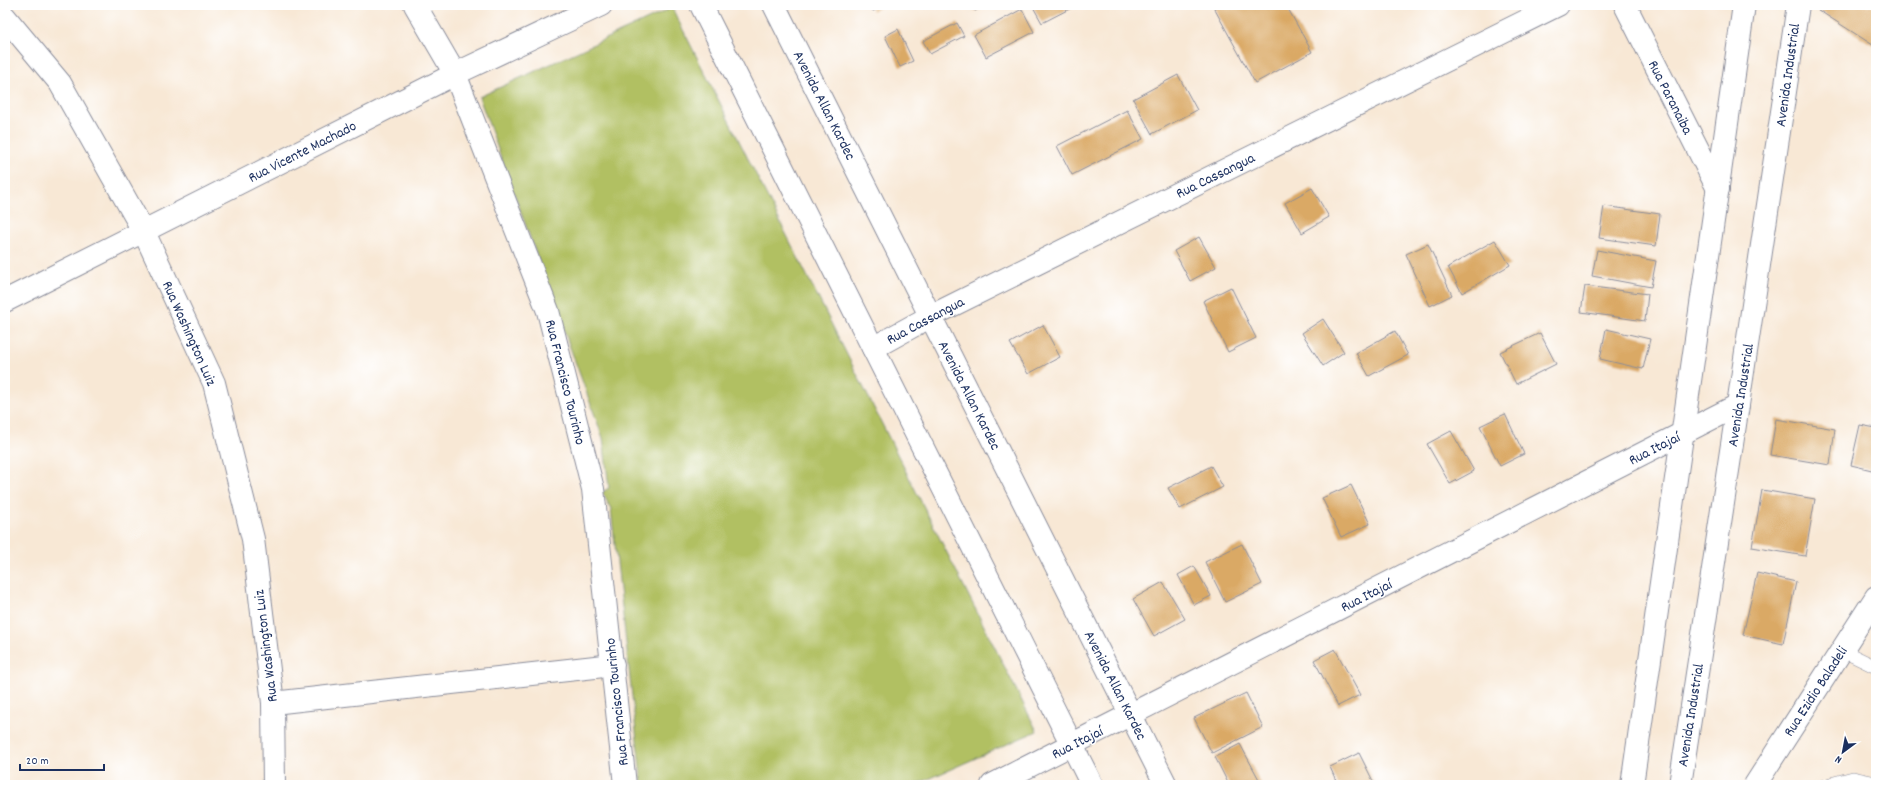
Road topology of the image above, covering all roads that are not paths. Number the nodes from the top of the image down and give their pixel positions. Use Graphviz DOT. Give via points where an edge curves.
graph roads {
  1 [pos="415,5"];
  2 [pos="601,5"];
  3 [pos="701,5"];
  4 [pos="774,5"];
  5 [pos="1558,5"];
  6 [pos="1625,5"];
  7 [pos="1744,5"];
  8 [pos="1798,5"];
  9 [pos="5,17"];
  10 [pos="455,74"];
  11 [pos="1718,189"];
  12 [pos="144,232"];
  13 [pos="5,301"];
  14 [pos="931,316"];
  15 [pos="873,348"];
  16 [pos="1738,405"];
  17 [pos="1683,434"];
  18 [pos="1876,597"];
  19 [pos="1841,650"];
  20 [pos="613,665"];
  21 [pos="1876,667"];
  22 [pos="273,703"];
  23 [pos="1131,715"];
  24 [pos="1072,745"];
  25 [pos="1876,783"];
  26 [pos="274,785"];
  27 [pos="625,785"];
  28 [pos="992,785"];
  29 [pos="1092,785"];
  30 [pos="1166,785"];
  31 [pos="1632,785"];
  32 [pos="1680,785"];
  33 [pos="1755,785"];
  34 [pos="1827,785"];
  1 -- 10 [label="street, Rua Francisco Tourinho"];
  2 -- 10 [label="street, Rua Vicente Machado"];
  3 -- 15 [label="street"];
  4 -- 14 [label="street, Avenida Allan Kardec"];
  5 -- 14 [label="street, Rua Cassangua"];
  6 -- 11 [label="street, Rua Paranaiba"];
  7 -- 11 [label="street"];
  8 -- 16 [label="street, Avenida Industrial"];
  9 -- 12 [label="street, Rua Washington Luiz" via="60,83"];
  10 -- 12 [label="street, Rua Vicente Machado"];
  10 -- 20 [label="street, Rua Francisco Tourinho" via="548,311 593,489"];
  11 -- 17 [label="street"];
  12 -- 13 [label="street, Rua Vicente Machado"];
  12 -- 22 [label="street, Rua Washington Luiz" via="214,383 253,540"];
  14 -- 15 [label="street, Rua Cassangua"];
  14 -- 23 [label="street, Avenida Allan Kardec"];
  15 -- 24 [label="street"];
  16 -- 17 [label="street, Rua Itajaí"];
  16 -- 32 [label="street, Avenida Industrial"];
  17 -- 23 [label="street, Rua Itajaí"];
  17 -- 31 [label="street"];
  18 -- 19 [label="street, Rua Ezidio Baladeli"];
  19 -- 21 [label="lane"];
  19 -- 33 [label="street, Rua Ezidio Baladeli"];
  20 -- 22 [label="street"];
  20 -- 27 [label="street, Rua Francisco Tourinho"];
  22 -- 26 [label="street, Rua Washington Luiz"];
  23 -- 24 [label="street, Rua Itajaí"];
  23 -- 30 [label="street, Avenida Allan Kardec"];
  24 -- 28 [label="street, Rua Itajaí"];
  24 -- 29 [label="street"];
  25 -- 34 [label="lane" via="1853,778"];
}
